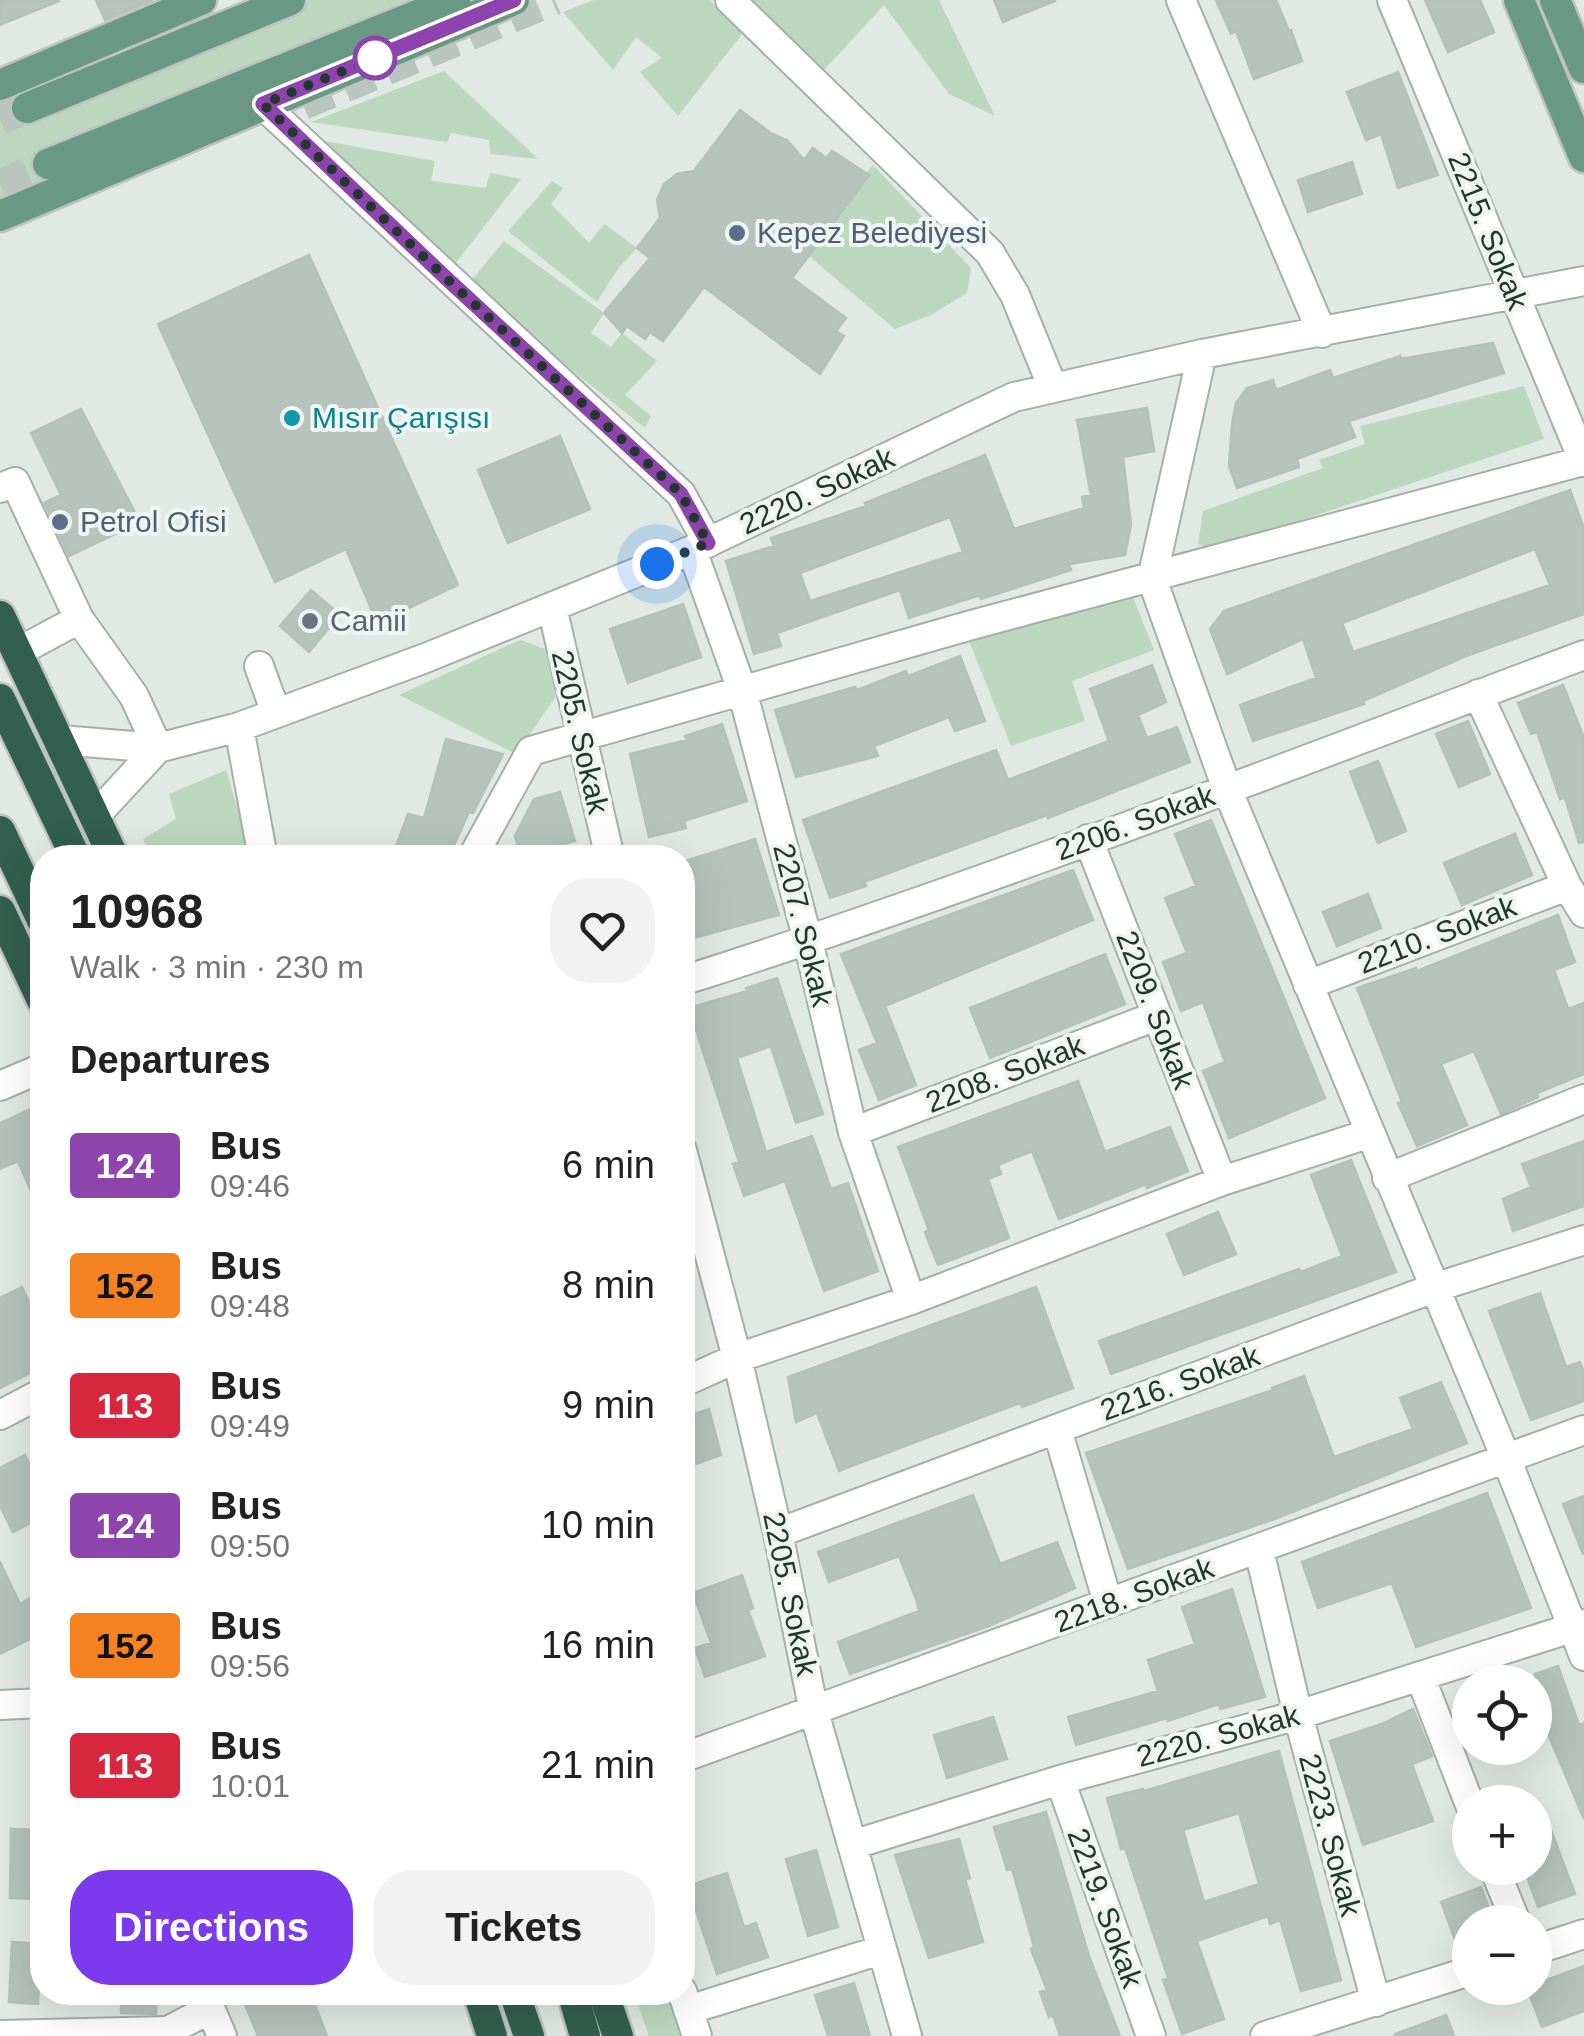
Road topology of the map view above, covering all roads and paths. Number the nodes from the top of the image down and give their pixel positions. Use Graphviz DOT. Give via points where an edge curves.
graph roads {
  1 [pos="201,0"];
  2 [pos="290,0"];
  3 [pos="455,0"];
  4 [pos="514,0"];
  5 [pos="730,0"];
  6 [pos="1181,0"];
  7 [pos="1392,0"];
  8 [pos="1520,0"];
  9 [pos="1555,0"];
  10 [pos="1584,68"];
  11 [pos="0,86"];
  12 [pos="263,104"];
  13 [pos="27,108"];
  14 [pos="1584,158"];
  15 [pos="48,164"];
  16 [pos="0,216"];
  17 [pos="1584,282"];
  18 [pos="1514,296"];
  19 [pos="1322,333"];
  20 [pos="1202,354"];
  21 [pos="1054,388"];
  22 [pos="1584,462"];
  23 [pos="0,488"];
  24 [pos="700,546"];
  25 [pos="1152,578"];
  26 [pos="552,607"];
  27 [pos="0,616"];
  28 [pos="79,618"];
  29 [pos="18,652"];
  30 [pos="1584,654"];
  31 [pos="259,666"];
  32 [pos="742,690"];
  33 [pos="1478,694"];
  34 [pos="0,700"];
  35 [pos="276,713"];
  36 [pos="239,727"];
  37 [pos="581,735"];
  38 [pos="60,740"];
  39 [pos="158,748"];
  40 [pos="1227,789"];
  41 [pos="96,815"];
  42 [pos="0,831"];
  43 [pos="1088,840"];
  44 [pos="70,845"];
  45 [pos="109,845"];
  46 [pos="261,845"];
  47 [pos="479,845"];
  48 [pos="607,845"];
  49 [pos="1567,886"];
  50 [pos="30,895"];
  51 [pos="0,911"];
  52 [pos="1584,913"];
  53 [pos="808,941"];
  54 [pos="30,975"];
  55 [pos="695,976"];
  56 [pos="1308,985"];
  57 [pos="1156,1016"];
  58 [pos="30,1073"];
  59 [pos="0,1086"];
  60 [pos="1584,1099"];
  61 [pos="853,1132"];
  62 [pos="1368,1134"];
  63 [pos="1388,1178"];
  64 [pos="1222,1180"];
  65 [pos="695,1199"];
  66 [pos="1584,1240"];
  67 [pos="1434,1288"];
  68 [pos="911,1300"];
  69 [pos="737,1358"];
  70 [pos="695,1376"];
  71 [pos="30,1400"];
  72 [pos="0,1414"];
  73 [pos="1057,1429"];
  74 [pos="1584,1430"];
  75 [pos="1506,1458"];
  76 [pos="778,1532"];
  77 [pos="1258,1550"];
  78 [pos="1108,1603"];
  79 [pos="1579,1626"];
  80 [pos="1584,1656"];
  81 [pos="1420,1676"];
  82 [pos="30,1704"];
  83 [pos="0,1705"];
  84 [pos="814,1712"];
  85 [pos="1298,1715"];
  86 [pos="695,1753"];
  87 [pos="1060,1780"];
  88 [pos="1462,1785"];
  89 [pos="852,1845"];
  90 [pos="1584,1934"];
  91 [pos="1552,1944"];
  92 [pos="881,1950"];
  93 [pos="1452,1978"];
  94 [pos="1376,2002"];
  95 [pos="202,2005"];
  96 [pos="209,2005"];
  97 [pos="482,2005"];
  98 [pos="518,2005"];
  99 [pos="576,2005"];
  100 [pos="607,2005"];
  101 [pos="689,2012"];
  102 [pos="1311,2030"];
  103 [pos="0,2036"];
  104 [pos="222,2036"];
  105 [pos="492,2036"];
  106 [pos="529,2036"];
  107 [pos="586,2036"];
  108 [pos="618,2036"];
  109 [pos="907,2036"];
  110 [pos="1151,2036"];
  111 [pos="1265,2036"];
  1 -- 11 [label="main road"];
  2 -- 13 [label="main road"];
  3 -- 15 [label="main road"];
  4 -- 12 [label="main road"];
  5 -- 21 [label="street" via="990,254"];
  6 -- 19 [label="street"];
  7 -- 18 [label="street, 2215. Sokak"];
  8 -- 14 [label="main road"];
  9 -- 10 [label="main road"];
  12 -- 16 [label="main road"];
  12 -- 24 [label="street, 2207. Sokak" via="681,494"];
  17 -- 18 [label="street, 2220. Sokak"];
  18 -- 19 [label="street, 2220. Sokak"];
  18 -- 22 [label="street, 2215. Sokak"];
  19 -- 20 [label="street, 2220. Sokak"];
  20 -- 21 [label="street, 2220. Sokak"];
  20 -- 25 [label="street"];
  21 -- 24 [label="street, 2220. Sokak" via="1014,397"];
  22 -- 25 [label="street"];
  23 -- 28 [label="street" via="15,482"];
  24 -- 26 [label="street, 2220. Sokak"];
  24 -- 32 [label="street, 2207. Sokak"];
  25 -- 32 [label="street"];
  25 -- 40 [label="street"];
  26 -- 35 [label="street, 2220. Sokak"];
  26 -- 37 [label="street, 2205. Sokak"];
  27 -- 29 [label="highway"];
  28 -- 29 [label="street"];
  28 -- 39 [label="street" via="134,696"];
  29 -- 38 [label="highway"];
  30 -- 33 [label="street, 2206. Sokak"];
  31 -- 35 [label="street"];
  32 -- 37 [label="street"];
  32 -- 53 [label="street, 2207. Sokak"];
  33 -- 40 [label="street, 2206. Sokak"];
  33 -- 49 [label="street"];
  34 -- 44 [label="highway"];
  35 -- 36 [label="street, 2220. Sokak"];
  36 -- 39 [label="street, 2220. Sokak"];
  36 -- 46 [label="street"];
  37 -- 47 [label="street" via="531,751"];
  37 -- 48 [label="street, 2205. Sokak"];
  38 -- 39 [label="street"];
  38 -- 41 [label="highway"];
  39 -- 41 [label="street"];
  40 -- 43 [label="street, 2206. Sokak"];
  40 -- 56 [label="street"];
  41 -- 45 [label="highway"];
  42 -- 50 [label="highway"];
  43 -- 53 [label="street, 2206. Sokak"];
  43 -- 57 [label="street, 2209. Sokak"];
  49 -- 52 [label="street"];
  49 -- 56 [label="street, 2210. Sokak"];
  51 -- 54 [label="highway"];
  53 -- 55 [label="street, 2206. Sokak"];
  53 -- 61 [label="street, 2207. Sokak"];
  56 -- 62 [label="street"];
  57 -- 61 [label="street, 2208. Sokak"];
  57 -- 64 [label="street, 2209. Sokak"];
  58 -- 59 [label="street"];
  60 -- 63 [label="street"];
  61 -- 68 [label="street, 2207. Sokak"];
  62 -- 63 [label="street"];
  62 -- 64 [label="street"];
  63 -- 67 [label="street"];
  64 -- 68 [label="street"];
  65 -- 69 [label="street, 2205. Sokak"];
  66 -- 67 [label="street, 2216. Sokak"];
  67 -- 73 [label="street, 2216. Sokak"];
  67 -- 75 [label="street"];
  68 -- 69 [label="street"];
  69 -- 70 [label="street"];
  69 -- 76 [label="street, 2205. Sokak"];
  71 -- 72 [label="street"];
  73 -- 76 [label="street, 2216. Sokak"];
  73 -- 78 [label="street"];
  74 -- 75 [label="street, 2218. Sokak"];
  75 -- 77 [label="street, 2218. Sokak"];
  75 -- 79 [label="street"];
  76 -- 84 [label="street, 2205. Sokak"];
  77 -- 78 [label="street, 2218. Sokak"];
  77 -- 85 [label="street, 2223. Sokak"];
  78 -- 84 [label="street, 2218. Sokak"];
  79 -- 80 [label="street"];
  79 -- 81 [label="street, 2220. Sokak"];
  81 -- 85 [label="street, 2220. Sokak"];
  81 -- 88 [label="street"];
  82 -- 83 [label="street"];
  84 -- 86 [label="street, 2218. Sokak"];
  84 -- 89 [label="street, 2205. Sokak"];
  85 -- 87 [label="street, 2220. Sokak"];
  85 -- 94 [label="street, 2223. Sokak"];
  87 -- 89 [label="street, 2220. Sokak"];
  87 -- 110 [label="street, 2219. Sokak"];
  89 -- 92 [label="street, 2205. Sokak"];
  90 -- 91 [label="street"];
  92 -- 101 [label="street"];
  92 -- 109 [label="street, 2205. Sokak"];
  93 -- 94 [label="street"];
  94 -- 102 [label="street"];
  95 -- 103 [label="street" via="168,2032"];
  96 -- 104 [label="street"];
  97 -- 105 [label="highway"];
  98 -- 106 [label="highway"];
  99 -- 107 [label="highway"];
  100 -- 108 [label="highway"];
  102 -- 111 [label="street"];
}
